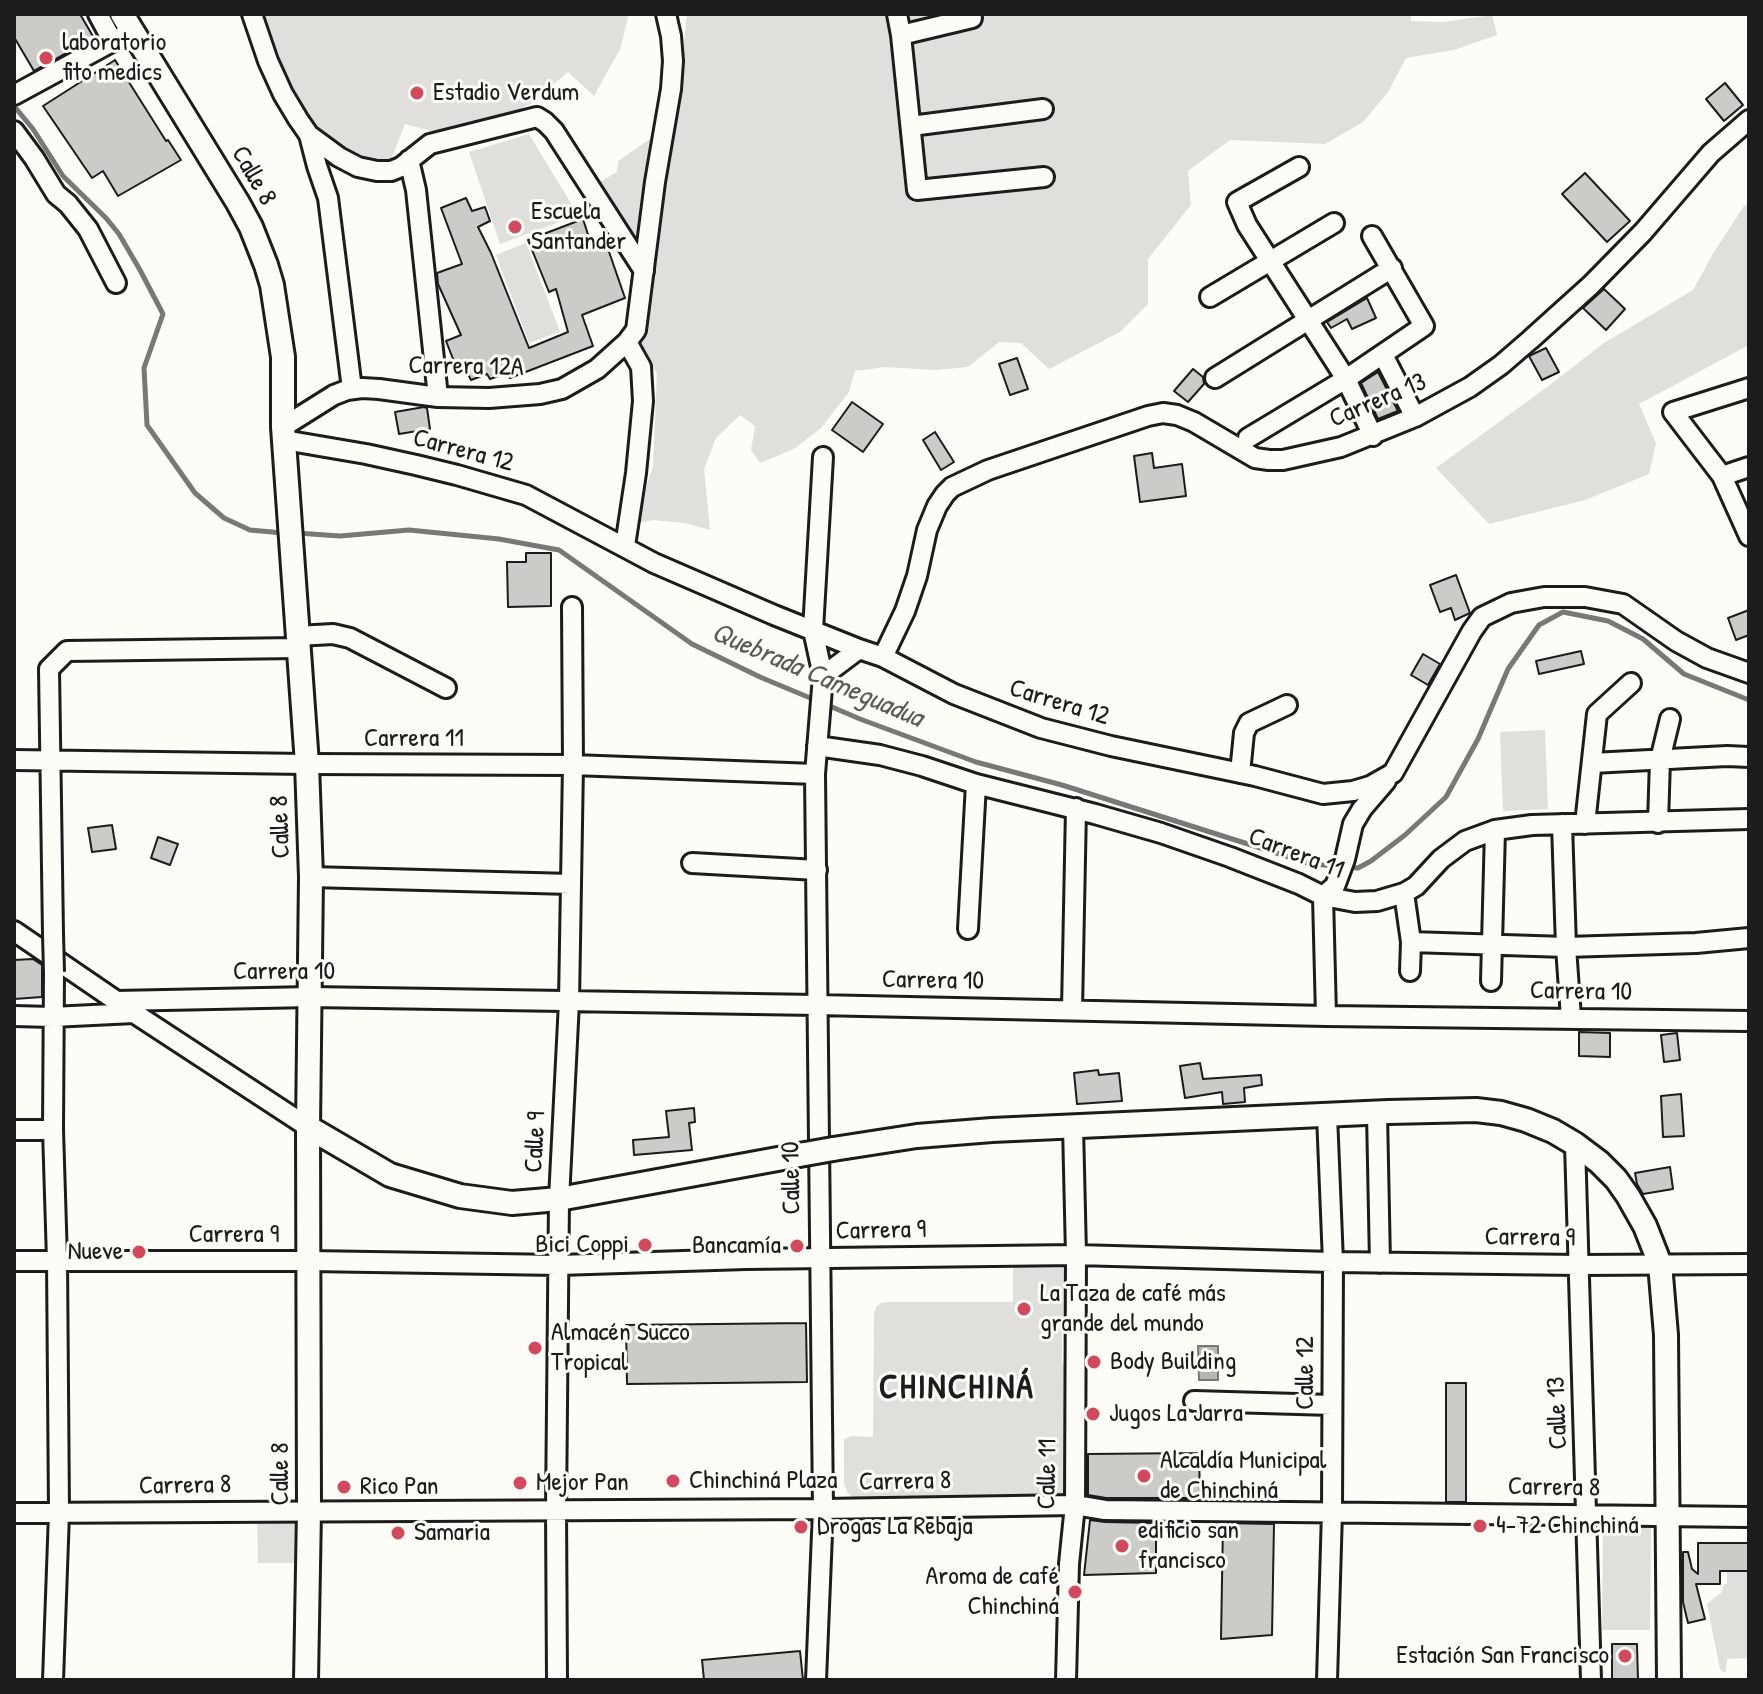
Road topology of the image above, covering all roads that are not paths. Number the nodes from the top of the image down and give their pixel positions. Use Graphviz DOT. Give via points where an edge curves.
graph roads {
  1 [pos="98,14"];
  2 [pos="252,14"];
  3 [pos="666,14"];
  4 [pos="897,14"];
  5 [pos="971,14"];
  6 [pos="123,29"];
  7 [pos="901,35"];
  8 [pos="19,92"];
  9 [pos="1043,109"];
  10 [pos="1749,120"];
  11 [pos="911,126"];
  12 [pos="14,131"];
  13 [pos="309,135"];
  14 [pos="409,160"];
  15 [pos="1299,167"];
  16 [pos="1044,177"];
  17 [pos="1334,223"];
  18 [pos="1372,236"];
  19 [pos="1270,261"];
  20 [pos="1392,268"];
  21 [pos="644,271"];
  22 [pos="116,283"];
  23 [pos="1210,297"];
  24 [pos="1308,320"];
  25 [pos="632,336"];
  26 [pos="1383,355"];
  27 [pos="1215,378"];
  28 [pos="1346,379"];
  29 [pos="1749,388"];
  30 [pos="352,389"];
  31 [pos="438,397"];
  32 [pos="1415,417"];
  33 [pos="283,434"];
  34 [pos="1373,436"];
  35 [pos="1248,438"];
  36 [pos="823,457"];
  37 [pos="1749,467"];
  38 [pos="1722,476"];
  39 [pos="1749,536"];
  40 [pos="625,546"];
  41 [pos="572,607"];
  42 [pos="813,630"];
  43 [pos="298,642"];
  44 [pos="859,649"];
  45 [pos="883,657"];
  46 [pos="1749,673"];
  47 [pos="1631,683"];
  48 [pos="822,684"];
  49 [pos="446,688"];
  50 [pos="1287,705"];
  51 [pos="1670,719"];
  52 [pos="817,746"];
  53 [pos="1749,757"];
  54 [pos="14,760"];
  55 [pos="49,760"];
  56 [pos="1660,760"];
  57 [pos="1592,763"];
  58 [pos="307,764"];
  59 [pos="573,765"];
  60 [pos="1240,773"];
  61 [pos="1393,773"];
  62 [pos="815,774"];
  63 [pos="976,784"];
  64 [pos="1076,808"];
  65 [pos="1749,819"];
  66 [pos="1658,823"];
  67 [pos="1562,824"];
  68 [pos="1585,824"];
  69 [pos="1495,830"];
  70 [pos="692,863"];
  71 [pos="817,870"];
  72 [pos="311,877"];
  73 [pos="571,884"];
  74 [pos="1329,891"];
  75 [pos="1404,893"];
  76 [pos="968,929"];
  77 [pos="14,931"];
  78 [pos="1749,938"];
  79 [pos="1411,942"];
  80 [pos="1493,945"];
  81 [pos="1566,947"];
  82 [pos="1410,971"];
  83 [pos="1491,981"];
  84 [pos="311,997"];
  85 [pos="116,1001"];
  86 [pos="569,1002"];
  87 [pos="817,1005"];
  88 [pos="1072,1010"];
  89 [pos="134,1013"];
  90 [pos="14,1016"];
  91 [pos="1326,1016"];
  92 [pos="52,1017"];
  93 [pos="1571,1018"];
  94 [pos="1749,1021"];
  95 [pos="1377,1113"];
  96 [pos="1327,1115"];
  97 [pos="1073,1126"];
  98 [pos="308,1127"];
  99 [pos="14,1130"];
  100 [pos="53,1130"];
  101 [pos="1575,1144"];
  102 [pos="559,1199"];
  103 [pos="1076,1255"];
  104 [pos="819,1258"];
  105 [pos="57,1260"];
  106 [pos="14,1261"];
  107 [pos="309,1261"];
  108 [pos="1333,1262"];
  109 [pos="1380,1263"];
  110 [pos="1660,1264"];
  111 [pos="1749,1264"];
  112 [pos="559,1265"];
  113 [pos="1580,1265"];
  114 [pos="1194,1401"];
  115 [pos="1332,1405"];
  116 [pos="1075,1505"];
  117 [pos="823,1509"];
  118 [pos="556,1510"];
  119 [pos="309,1511"];
  120 [pos="1332,1512"];
  121 [pos="14,1513"];
  122 [pos="59,1513"];
  123 [pos="1587,1514"];
  124 [pos="1667,1516"];
  125 [pos="1749,1517"];
  126 [pos="53,1680"];
  127 [pos="306,1680"];
  128 [pos="557,1680"];
  129 [pos="816,1680"];
  130 [pos="1066,1680"];
  131 [pos="1327,1680"];
  132 [pos="1591,1680"];
  133 [pos="1669,1680"];
  1 -- 6 [label="street"];
  2 -- 13 [label="street" via="283,94"];
  3 -- 21 [label="street" via="671,89"];
  4 -- 7 [label="street"];
  5 -- 7 [label="street" via="972,18"];
  6 -- 8 [label="street"];
  6 -- 33 [label="main road, Calle 8" via="238,203 259,246 272,285 283,357"];
  7 -- 11 [label="street"];
  9 -- 11 [label="street"];
  10 -- 32 [label="street, Carrera 13" via="1711,153 1591,285 1530,340 1470,387"];
  11 -- 16 [label="street" via="917,190"];
  12 -- 22 [label="street" via="56,194 88,229"];
  13 -- 14 [label="street" via="358,167 391,171"];
  13 -- 30 [label="street" via="328,198"];
  14 -- 21 [label="street" via="430,144 537,117 554,131"];
  14 -- 31 [label="street"];
  15 -- 19 [label="street" via="1237,202"];
  17 -- 19 [label="street"];
  18 -- 20 [label="street"];
  19 -- 23 [label="street"];
  19 -- 24 [label="street"];
  20 -- 24 [label="street"];
  20 -- 26 [label="street, Carrera 13" via="1424,326"];
  21 -- 25 [label="street"];
  24 -- 27 [label="street"];
  24 -- 28 [label="street"];
  25 -- 31 [label="street, Carrera 12A" via="597,369 562,389 489,398"];
  25 -- 40 [label="street" via="643,401"];
  26 -- 28 [label="street, Carrera 13"];
  26 -- 32 [label="street"];
  28 -- 34 [label="street"];
  28 -- 35 [label="street, Carrera 13"];
  29 -- 38 [label="street" via="1673,412"];
  30 -- 31 [label="street, Carrera 12A"];
  30 -- 33 [label="street, Carrera 12A" via="334,395"];
  32 -- 34 [label="street, Carrera 13"];
  33 -- 40 [label="street, Carrera 12" via="526,495"];
  33 -- 43 [label="main road, Calle 8"];
  34 -- 45 [label="street, Carrera 13" via="1310,455 1269,460 1244,453 1194,422 1163,413 963,480 937,506 905,611"];
  36 -- 42 [label="street, Calle 10"];
  37 -- 38 [label="street"];
  38 -- 39 [label="street"];
  40 -- 42 [label="street, Carrera 12"];
  41 -- 59 [label="street, Calle 9"];
  42 -- 44 [label="street, Carrera 12"];
  42 -- 48 [label="street, Calle 10"];
  43 -- 49 [label="street" via="333,634 350,638"];
  43 -- 55 [label="street" via="67,651 49,669"];
  43 -- 58 [label="main road, Calle 8"];
  44 -- 45 [label="street, Carrera 12"];
  44 -- 48 [label="street"];
  45 -- 60 [label="street, Carrera 12" via="954,694 1041,728"];
  46 -- 61 [label="street" via="1697,653 1623,604 1585,597 1511,603 1477,624"];
  47 -- 57 [label="street" via="1597,714"];
  48 -- 52 [label="street, Calle 10"];
  50 -- 60 [label="street" via="1249,723"];
  51 -- 56 [label="street"];
  52 -- 62 [label="street, Calle 10"];
  52 -- 63 [label="street, Carrera 11" via="880,755"];
  53 -- 56 [label="street"];
  54 -- 55 [label="street, Carrera 11"];
  55 -- 58 [label="street, Carrera 11"];
  55 -- 92 [label="street, bridge"];
  56 -- 57 [label="street"];
  56 -- 66 [label="street"];
  57 -- 68 [label="street"];
  58 -- 59 [label="street, Carrera 11"];
  58 -- 72 [label="main road, Calle 8"];
  59 -- 62 [label="street, Carrera 11"];
  59 -- 73 [label="street, Calle 9"];
  60 -- 61 [label="street, Carrera 12" via="1323,794 1370,786"];
  61 -- 74 [label="street" via="1353,824 1345,859"];
  62 -- 71 [label="street, Calle 10"];
  63 -- 64 [label="street, Carrera 11"];
  63 -- 76 [label="street"];
  64 -- 74 [label="street, Carrera 11"];
  64 -- 88 [label="street"];
  65 -- 66 [label="street, Carrera 11"];
  66 -- 68 [label="street, Carrera 11"];
  67 -- 68 [label="street, Carrera 11"];
  67 -- 69 [label="street, Carrera 11"];
  67 -- 81 [label="street"];
  69 -- 75 [label="street, Carrera 11" via="1465,841"];
  69 -- 80 [label="street"];
  70 -- 71 [label="street"];
  71 -- 87 [label="street, Calle 10"];
  72 -- 73 [label="street"];
  72 -- 84 [label="main road, Calle 8"];
  73 -- 86 [label="street, Calle 9"];
  74 -- 75 [label="street, Carrera 11" via="1355,902"];
  74 -- 91 [label="street"];
  75 -- 79 [label="street"];
  77 -- 85 [label="street"];
  78 -- 81 [label="street"];
  79 -- 80 [label="street"];
  79 -- 82 [label="street"];
  80 -- 81 [label="street"];
  80 -- 83 [label="street"];
  81 -- 93 [label="street"];
  84 -- 85 [label="street, Carrera 10"];
  84 -- 86 [label="street, Carrera 10"];
  84 -- 98 [label="main road, Calle 8"];
  85 -- 89 [label="street"];
  86 -- 87 [label="street, Carrera 10"];
  86 -- 102 [label="street, Calle 9"];
  87 -- 88 [label="street, Carrera 10"];
  87 -- 104 [label="street, Calle 10"];
  88 -- 91 [label="street, Carrera 10"];
  89 -- 92 [label="street"];
  89 -- 98 [label="street"];
  90 -- 92 [label="street"];
  91 -- 93 [label="street, Carrera 10"];
  92 -- 100 [label="street"];
  93 -- 94 [label="street, Carrera 10"];
  95 -- 96 [label="main road"];
  95 -- 101 [label="main road" via="1501,1113"];
  95 -- 109 [label="street"];
  96 -- 97 [label="main road"];
  96 -- 108 [label="street, Calle 12"];
  97 -- 102 [label="main road, bridge" via="917,1136"];
  97 -- 103 [label="street, Calle 11"];
  98 -- 102 [label="main road" via="390,1175 430,1188 512,1203"];
  98 -- 107 [label="main road, Calle 8"];
  99 -- 100 [label="street"];
  100 -- 105 [label="street"];
  101 -- 110 [label="main road" via="1616,1179 1645,1226"];
  101 -- 113 [label="street, Calle 13"];
  102 -- 112 [label="street, Calle 9"];
  103 -- 104 [label="street, Carrera 9"];
  103 -- 108 [label="street, Carrera 9"];
  103 -- 116 [label="street, Calle 11"];
  104 -- 112 [label="street, Carrera 9"];
  104 -- 117 [label="street, Calle 10"];
  105 -- 106 [label="street, Carrera 9"];
  105 -- 107 [label="street, Carrera 9"];
  105 -- 122 [label="street"];
  107 -- 112 [label="street, Carrera 9"];
  107 -- 119 [label="main road, Calle 8"];
  108 -- 109 [label="street, Carrera 9"];
  108 -- 115 [label="street, Calle 12"];
  109 -- 113 [label="street, Carrera 9"];
  110 -- 111 [label="street, Carrera 9"];
  110 -- 113 [label="street, Carrera 9"];
  110 -- 124 [label="main road" via="1666,1335"];
  112 -- 118 [label="street, Calle 9"];
  113 -- 123 [label="street, Calle 13"];
  114 -- 115 [label="street"];
  115 -- 120 [label="street, Calle 12"];
  116 -- 117 [label="street, Carrera 8"];
  116 -- 120 [label="street, Carrera 8" via="1105,1510"];
  116 -- 130 [label="street, Calle 11"];
  117 -- 118 [label="street, Carrera 8"];
  117 -- 129 [label="street, Calle 10"];
  118 -- 119 [label="street, Carrera 8"];
  118 -- 128 [label="street, Calle 9"];
  119 -- 122 [label="street, Carrera 8"];
  119 -- 127 [label="main road, Calle 8"];
  120 -- 123 [label="street, Carrera 8"];
  120 -- 131 [label="street, Calle 12"];
  121 -- 122 [label="street, Carrera 8"];
  122 -- 126 [label="street"];
  123 -- 124 [label="street, Carrera 8"];
  123 -- 132 [label="street, Calle 13"];
  124 -- 125 [label="street, Carrera 8"];
  124 -- 133 [label="main road"];
}
